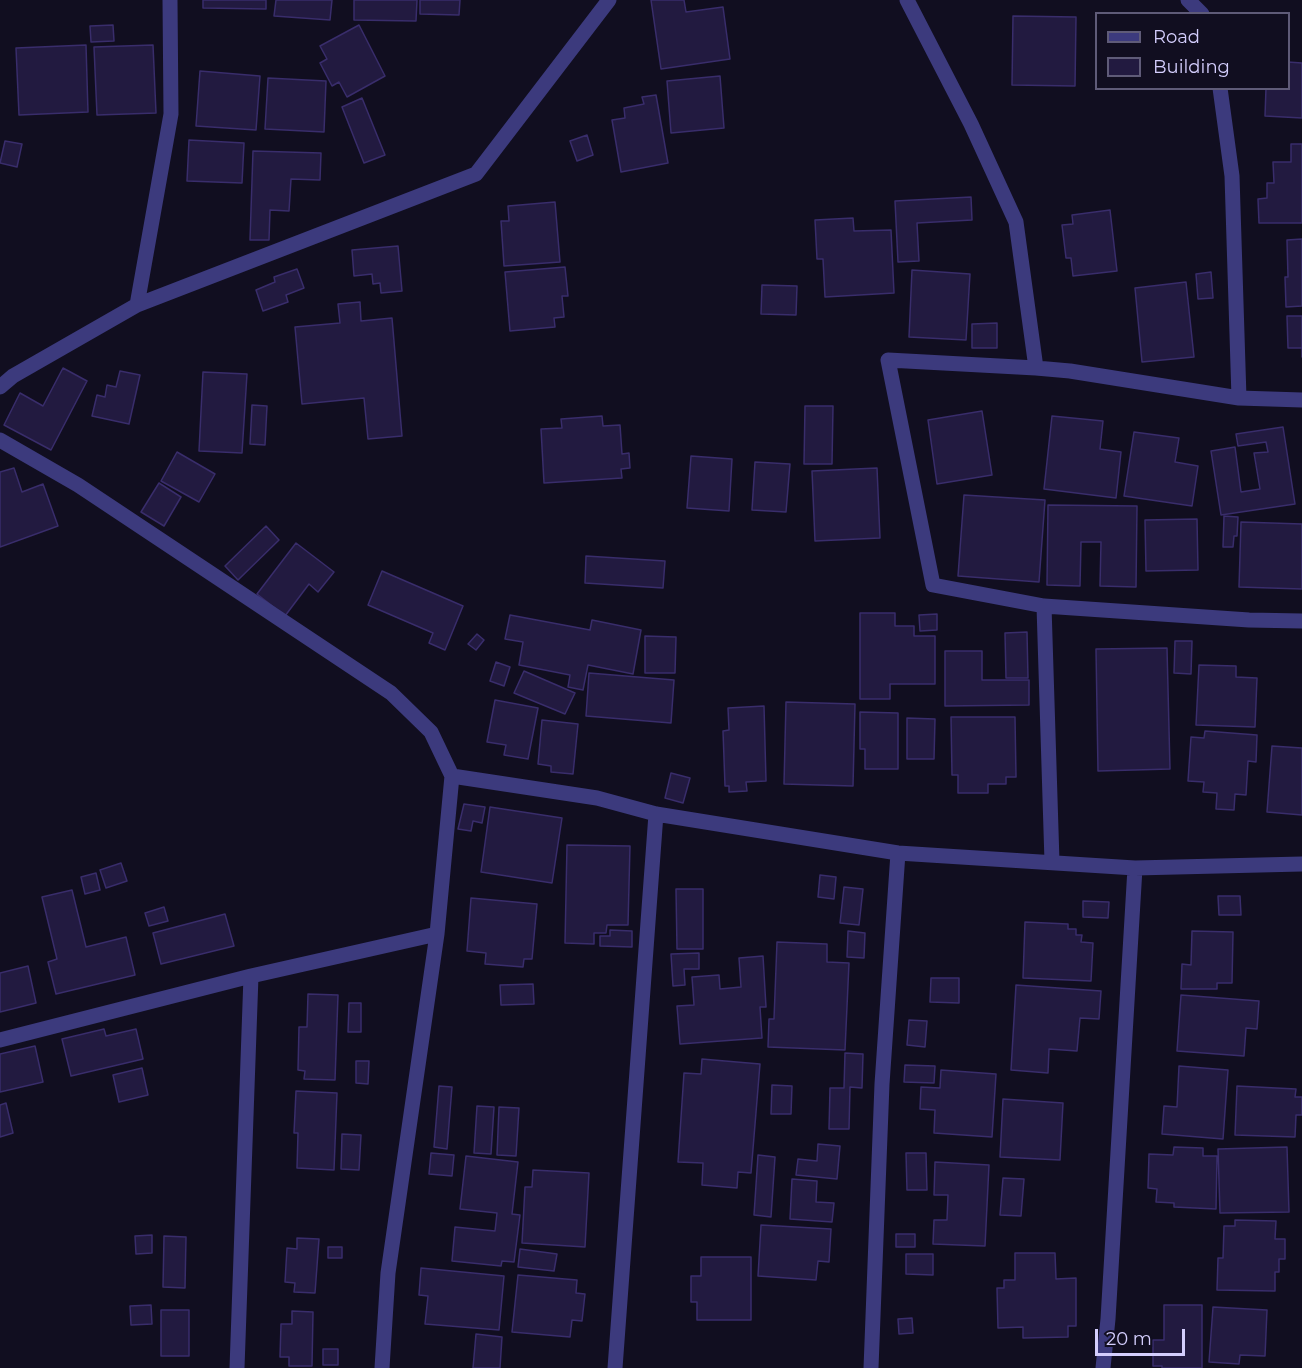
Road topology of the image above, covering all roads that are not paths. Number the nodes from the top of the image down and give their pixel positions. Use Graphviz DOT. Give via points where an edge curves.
graph roads {
  1 [pos="170,0"];
  2 [pos="609,0"];
  3 [pos="907,0"];
  4 [pos="1188,0"];
  5 [pos="1200,12"];
  6 [pos="1220,90"];
  7 [pos="137,304"];
  8 [pos="1036,368"];
  9 [pos="0,387"];
  10 [pos="1239,398"];
  11 [pos="1302,400"];
  12 [pos="0,440"];
  13 [pos="1044,606"];
  14 [pos="1302,621"];
  15 [pos="452,776"];
  16 [pos="656,814"];
  17 [pos="898,853"];
  18 [pos="1052,862"];
  19 [pos="1302,864"];
  20 [pos="1135,868"];
  21 [pos="437,934"];
  22 [pos="251,976"];
  23 [pos="0,1040"];
  24 [pos="237,1368"];
  25 [pos="382,1368"];
  26 [pos="615,1368"];
  27 [pos="871,1368"];
  28 [pos="1103,1368"];
  1 -- 7 [label="street" via="171,114"];
  2 -- 7 [label="street" via="476,174"];
  3 -- 8 [label="street" via="1016,222"];
  4 -- 5 [label="street"];
  6 -- 10 [label="street" via="1232,176"];
  7 -- 9 [label="street"];
  8 -- 10 [label="street"];
  8 -- 13 [label="street" via="888,360 933,585"];
  10 -- 11 [label="street"];
  12 -- 15 [label="street" via="78,485 391,693 431,732"];
  13 -- 14 [label="street"];
  13 -- 18 [label="street"];
  15 -- 16 [label="street" via="597,798"];
  15 -- 21 [label="street"];
  16 -- 17 [label="street"];
  16 -- 26 [label="street"];
  17 -- 18 [label="street"];
  17 -- 27 [label="street" via="882,1084"];
  18 -- 20 [label="street"];
  19 -- 20 [label="street"];
  20 -- 28 [label="street"];
  21 -- 22 [label="street"];
  21 -- 25 [label="street" via="388,1273"];
  22 -- 23 [label="street"];
  22 -- 24 [label="street"];
}
